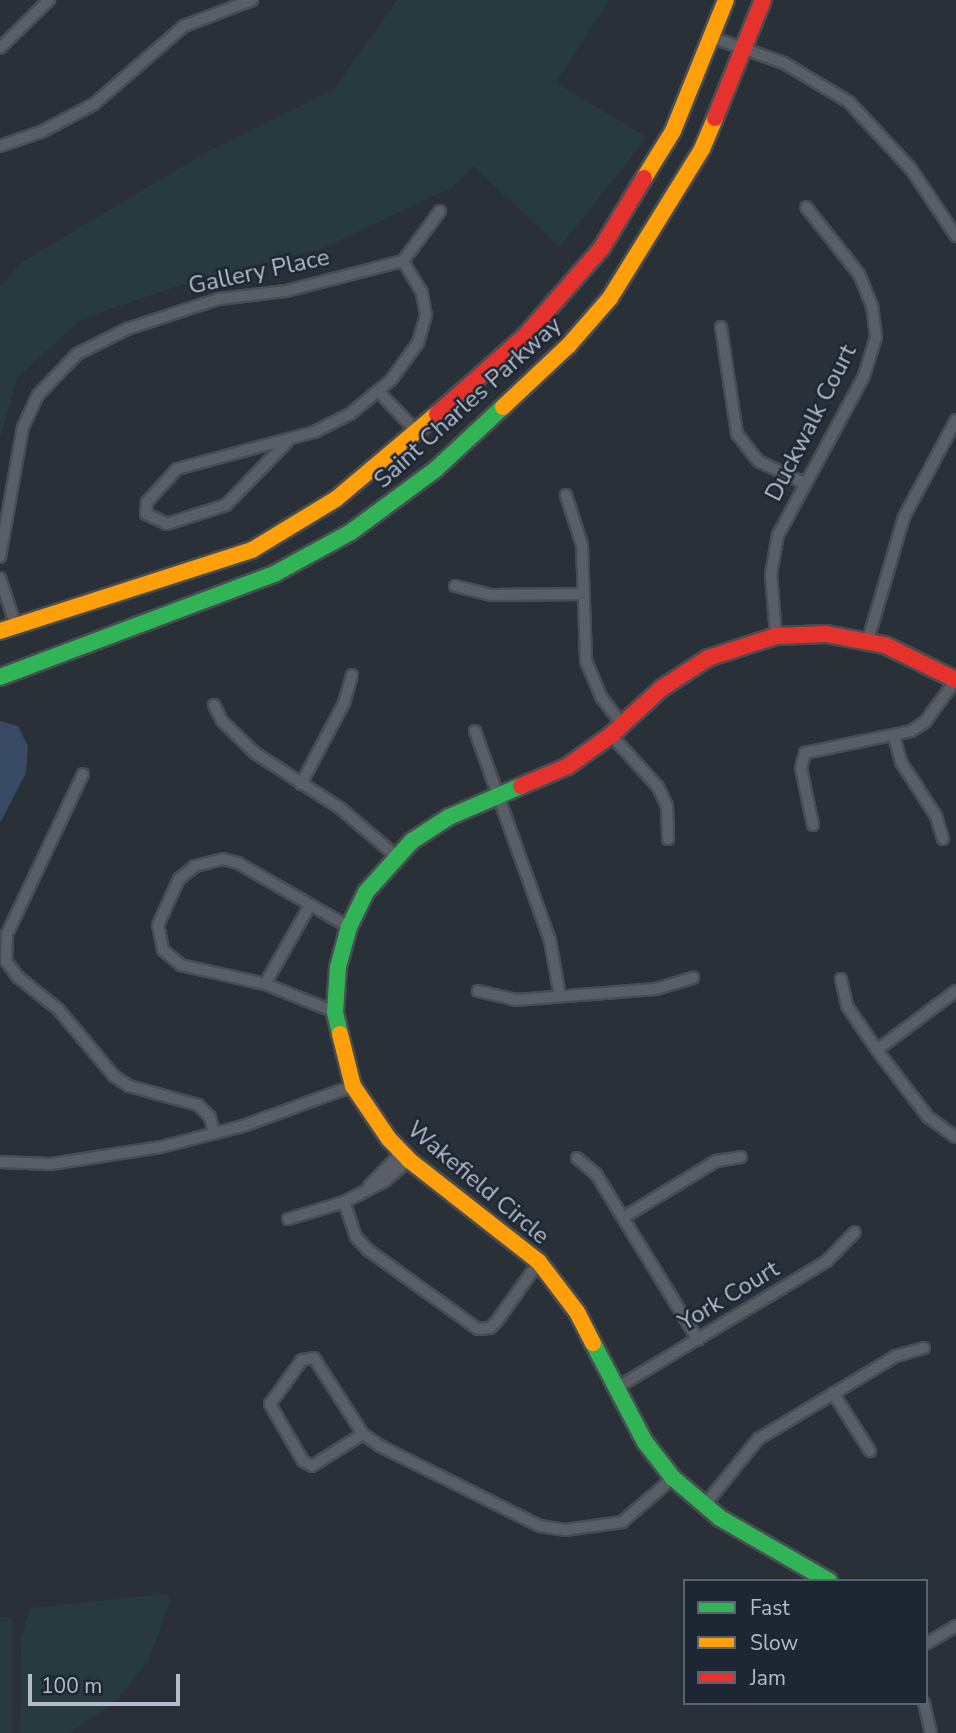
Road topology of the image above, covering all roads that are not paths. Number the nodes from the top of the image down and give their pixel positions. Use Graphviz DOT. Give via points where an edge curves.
graph roads {
  1 [pos="252,0"];
  2 [pos="726,0"];
  3 [pos="763,0"];
  4 [pos="41,3"];
  5 [pos="714,38"];
  6 [pos="744,47"];
  7 [pos="0,48"];
  8 [pos="0,146"];
  9 [pos="806,207"];
  10 [pos="440,211"];
  11 [pos="956,236"];
  12 [pos="403,261"];
  13 [pos="721,327"];
  14 [pos="379,392"];
  15 [pos="956,420"];
  16 [pos="417,432"];
  17 [pos="287,442"];
  18 [pos="804,483"];
  19 [pos="566,495"];
  20 [pos="0,557"];
  21 [pos="0,578"];
  22 [pos="455,586"];
  23 [pos="584,594"];
  24 [pos="8,629"];
  25 [pos="776,636"];
  26 [pos="868,640"];
  27 [pos="352,675"];
  28 [pos="0,677"];
  29 [pos="956,680"];
  30 [pos="214,705"];
  31 [pos="617,729"];
  32 [pos="475,731"];
  33 [pos="894,736"];
  34 [pos="83,774"];
  35 [pos="301,784"];
  36 [pos="498,796"];
  37 [pos="813,825"];
  38 [pos="668,839"];
  39 [pos="943,839"];
  40 [pos="396,856"];
  41 [pos="310,905"];
  42 [pos="349,928"];
  43 [pos="693,978"];
  44 [pos="841,979"];
  45 [pos="265,984"];
  46 [pos="478,991"];
  47 [pos="956,991"];
  48 [pos="560,996"];
  49 [pos="335,1012"];
  50 [pos="877,1050"];
  51 [pos="353,1086"];
  52 [pos="214,1134"];
  53 [pos="956,1137"];
  54 [pos="405,1157"];
  55 [pos="741,1157"];
  56 [pos="577,1158"];
  57 [pos="0,1162"];
  58 [pos="344,1202"];
  59 [pos="624,1217"];
  60 [pos="288,1219"];
  61 [pos="855,1232"];
  62 [pos="539,1262"];
  63 [pos="698,1340"];
  64 [pos="924,1348"];
  65 [pos="618,1387"];
  66 [pos="833,1393"];
  67 [pos="363,1434"];
  68 [pos="870,1451"];
  69 [pos="673,1478"];
  70 [pos="704,1506"];
  71 [pos="826,1579"];
  72 [pos="956,1626"];
  73 [pos="928,1643"];
  74 [pos="925,1705"];
  75 [pos="932,1733"];
  1 -- 8 [label="street" via="184,26 87,108 41,132"];
  2 -- 5 [label="main road, Saint Charles Parkway"];
  3 -- 6 [label="main road, Saint Charles Parkway"];
  4 -- 7 [label="street"];
  5 -- 6 [label="street"];
  5 -- 16 [label="main road, Saint Charles Parkway" via="654,166 601,249 525,336"];
  6 -- 11 [label="street" via="825,84 849,103 911,169"];
  6 -- 28 [label="main road, Saint Charles Parkway" via="702,149 654,234 610,298 569,345 436,469 351,531 276,573"];
  9 -- 18 [label="street, Duckwalk Court" via="859,274 872,306 876,337 864,376"];
  10 -- 12 [label="street"];
  12 -- 14 [label="street" via="422,293 424,324 410,358"];
  12 -- 20 [label="street, Gallery Place" via="286,292 219,299 127,329 78,354 38,395 23,427"];
  13 -- 18 [label="street" via="737,434 758,461"];
  14 -- 16 [label="street"];
  14 -- 17 [label="street" via="335,422"];
  15 -- 26 [label="street" via="904,517"];
  16 -- 24 [label="main road, Saint Charles Parkway" via="336,499 252,550"];
  17 -- 17 [label="street" via="177,469 147,502 146,514 167,524 226,505"];
  18 -- 25 [label="street, Duckwalk Court" via="778,535 772,561"];
  19 -- 23 [label="street" via="582,545"];
  21 -- 24 [label="street"];
  22 -- 23 [label="street" via="491,595"];
  23 -- 31 [label="street" via="589,671"];
  25 -- 26 [label="main road, Wakefield Circle" via="826,634"];
  25 -- 31 [label="main road, Wakefield Circle" via="736,647 692,667"];
  26 -- 29 [label="main road, Wakefield Circle" via="914,656"];
  27 -- 35 [label="street" via="344,703"];
  29 -- 33 [label="street" via="925,722"];
  30 -- 35 [label="street" via="242,742 276,771"];
  31 -- 36 [label="main road, Wakefield Circle" via="554,773"];
  31 -- 38 [label="street" via="662,795"];
  32 -- 36 [label="street"];
  33 -- 37 [label="street" via="802,756"];
  33 -- 39 [label="street" via="901,762 936,816"];
  34 -- 52 [label="street" via="7,934 6,961 18,977 50,1000 114,1076 129,1086 198,1105 211,1117"];
  35 -- 40 [label="street" via="349,814"];
  36 -- 40 [label="main road, Wakefield Circle" via="436,823"];
  36 -- 48 [label="street" via="550,940"];
  40 -- 42 [label="main road, Wakefield Circle" via="378,875"];
  41 -- 42 [label="street"];
  41 -- 45 [label="street"];
  41 -- 45 [label="street" via="223,859 189,870 164,905 158,937 174,961 192,970"];
  42 -- 49 [label="main road, Wakefield Circle" via="338,967"];
  43 -- 48 [label="street" via="663,988"];
  44 -- 50 [label="street" via="847,1006"];
  45 -- 49 [label="street"];
  46 -- 48 [label="street" via="504,1000"];
  47 -- 50 [label="street"];
  49 -- 51 [label="main road, Wakefield Circle"];
  50 -- 53 [label="street" via="928,1117"];
  51 -- 52 [label="street"];
  51 -- 54 [label="main road, Wakefield Circle"];
  52 -- 57 [label="street" via="51,1164"];
  54 -- 58 [label="street"];
  54 -- 62 [label="main road, Wakefield Circle"];
  55 -- 59 [label="street" via="709,1164"];
  56 -- 59 [label="street" via="596,1174"];
  58 -- 60 [label="street"];
  58 -- 62 [label="street" via="356,1237 368,1250 478,1329 490,1328 497,1321"];
  59 -- 63 [label="street"];
  61 -- 63 [label="street, York Court" via="827,1262"];
  62 -- 65 [label="main road, Wakefield Circle" via="577,1312"];
  63 -- 65 [label="street, York Court"];
  64 -- 66 [label="street" via="896,1356"];
  65 -- 69 [label="main road, Wakefield Circle" via="645,1442"];
  66 -- 68 [label="street"];
  66 -- 70 [label="street" via="748,1447"];
  67 -- 67 [label="street" via="319,1465 308,1465 273,1412 271,1399 302,1360 314,1358"];
  67 -- 69 [label="street" via="540,1526 565,1530 622,1522"];
  69 -- 70 [label="main road, Wakefield Circle"];
  70 -- 71 [label="main road, Wakefield Circle"];
  72 -- 73 [label="street"];
  74 -- 75 [label="street"];
}
